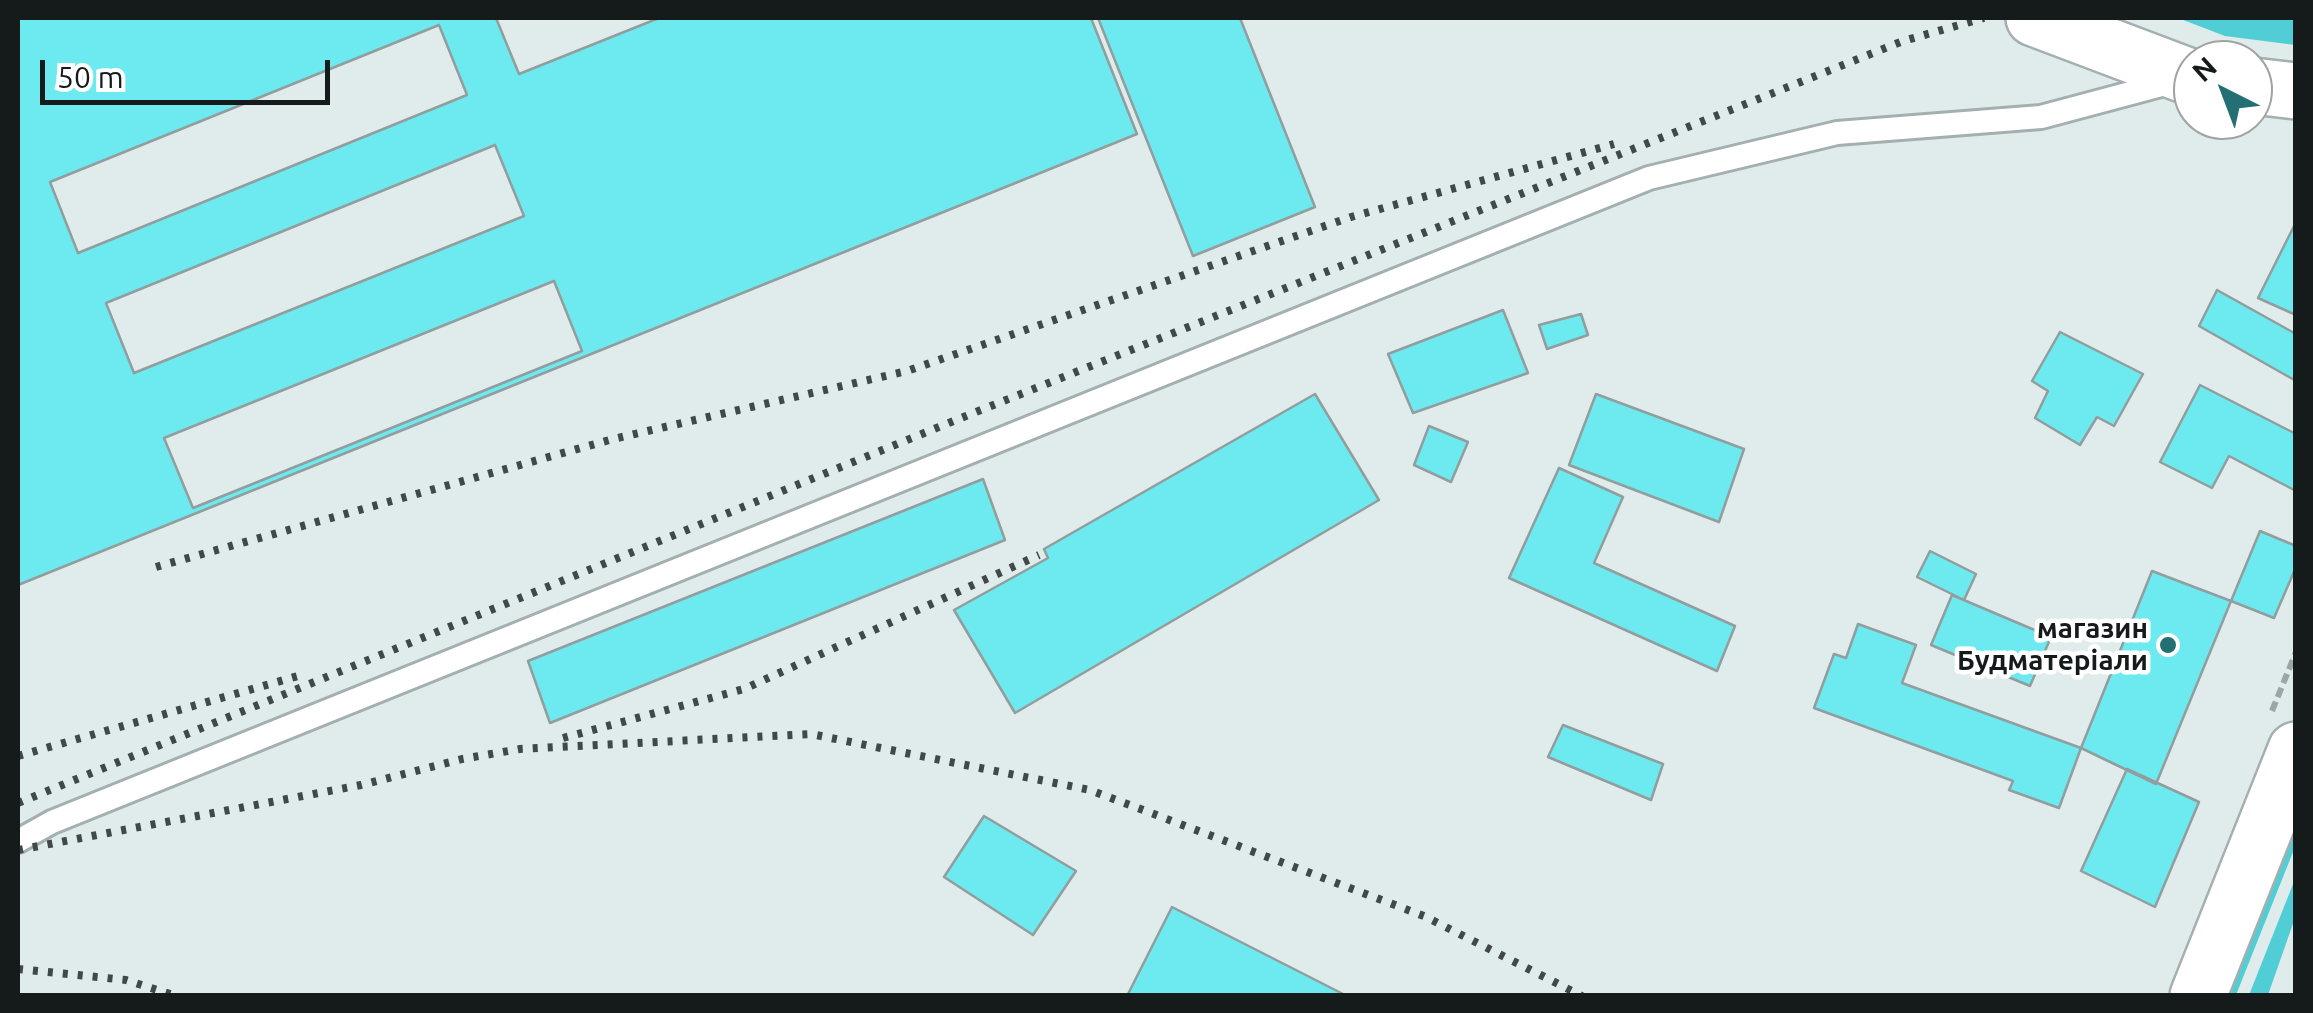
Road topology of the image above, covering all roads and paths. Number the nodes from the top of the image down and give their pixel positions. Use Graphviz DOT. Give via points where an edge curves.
graph roads {
  1 [pos="2034,18"];
  2 [pos="2173,71"];
  3 [pos="2173,83"];
  4 [pos="2296,750"];
  5 [pos="18,841"];
  6 [pos="2198,996"];
  1 -- 2 [label="street"];
  3 -- 5 [label="lane" via="2040,118 1837,133 1649,178"];
  4 -- 6 [label="street"];
}
